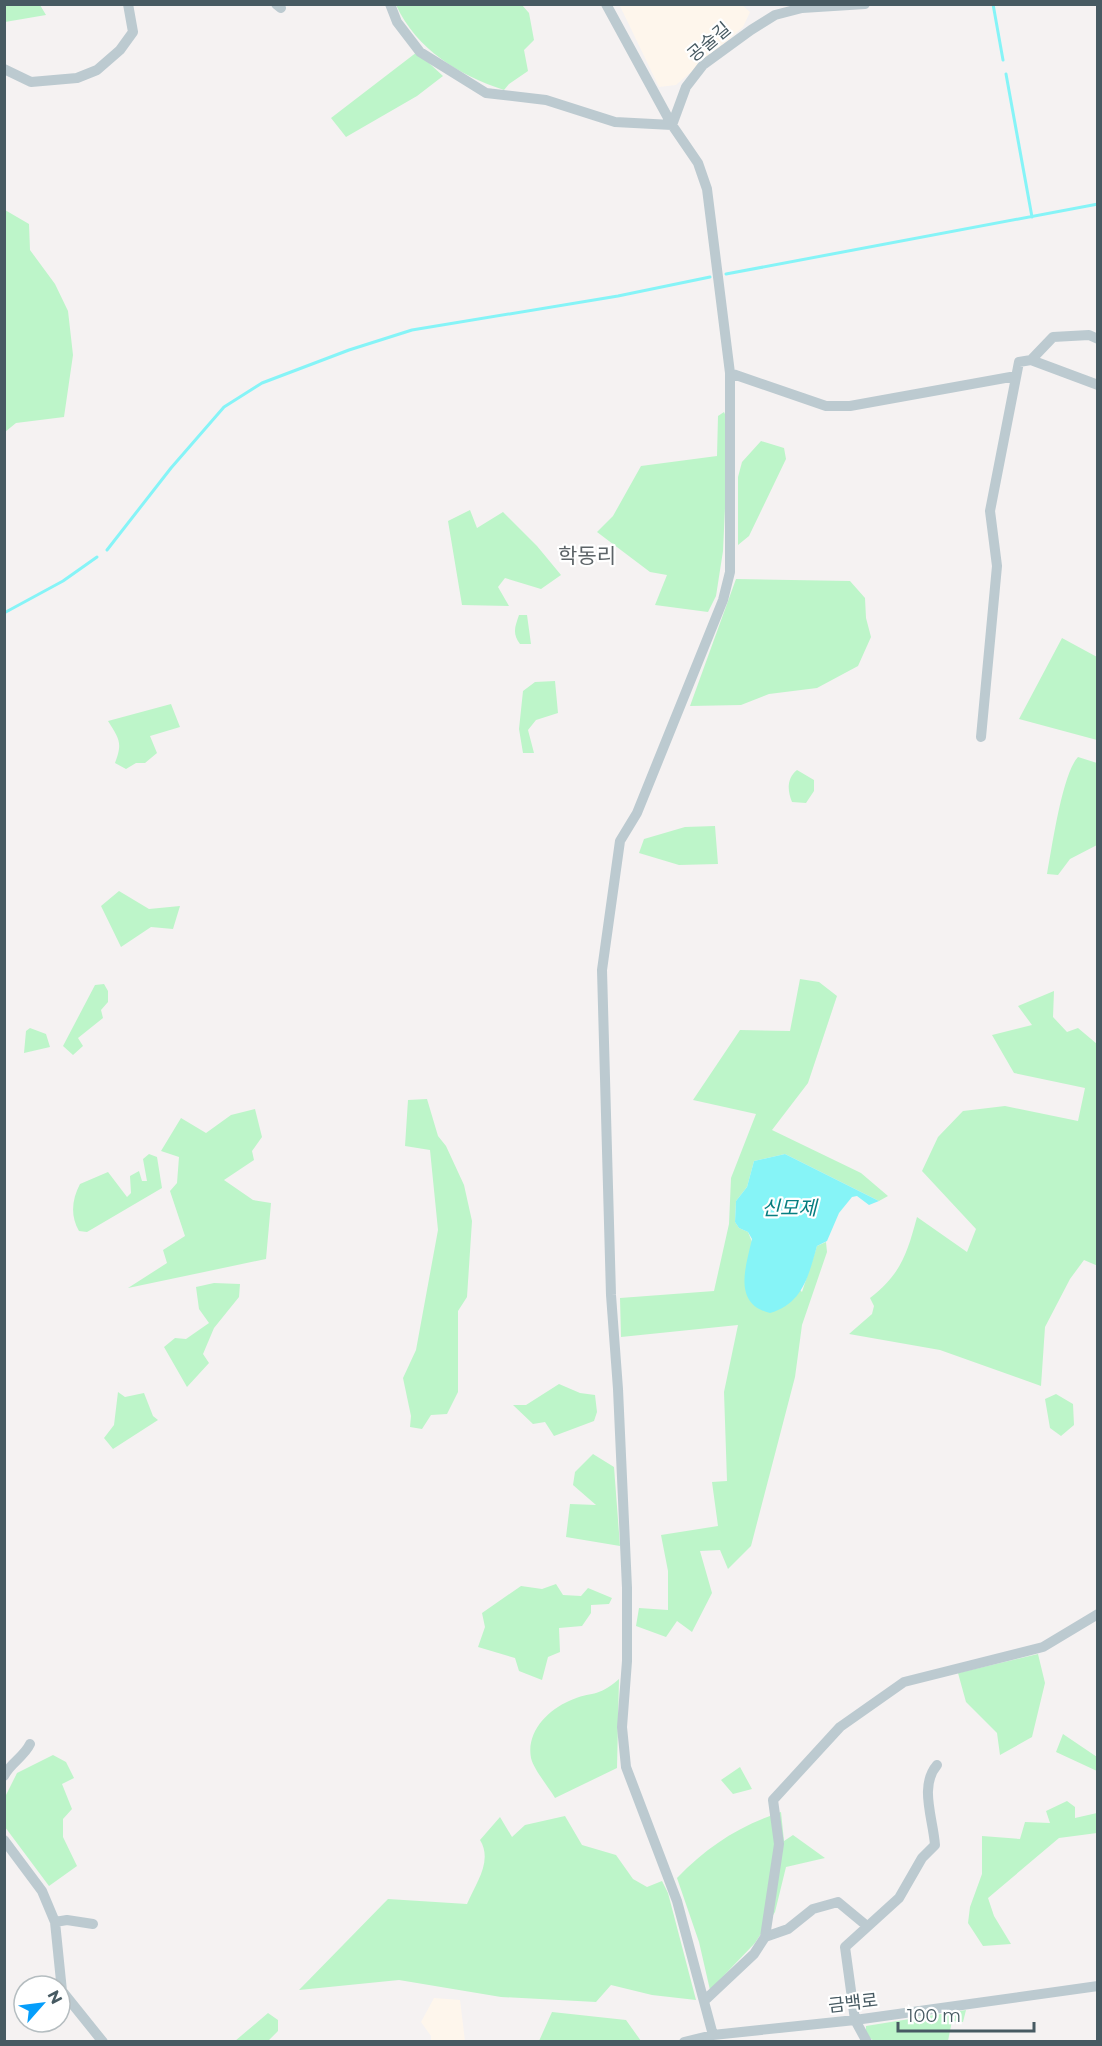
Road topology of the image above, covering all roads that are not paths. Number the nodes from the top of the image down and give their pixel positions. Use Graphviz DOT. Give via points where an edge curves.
graph roads {
  1 [pos="128,4"];
  2 [pos="390,4"];
  3 [pos="606,4"];
  4 [pos="865,4"];
  5 [pos="4,69"];
  6 [pos="672,125"];
  7 [pos="1098,339"];
  8 [pos="1031,360"];
  9 [pos="730,374"];
  10 [pos="1017,376"];
  11 [pos="1098,385"];
  12 [pos="981,737"];
  13 [pos="1098,1614"];
  14 [pos="30,1744"];
  15 [pos="937,1765"];
  16 [pos="4,1776"];
  17 [pos="4,1840"];
  18 [pos="55,1922"];
  19 [pos="93,1924"];
  20 [pos="867,1926"];
  21 [pos="765,1937"];
  22 [pos="1098,1986"];
  23 [pos="704,2001"];
  24 [pos="855,2020"];
  25 [pos="713,2035"];
  26 [pos="737,2037"];
  27 [pos="103,2042"];
  28 [pos="684,2042"];
  29 [pos="867,2042"];
  1 -- 5 [label="street" via="133,32 120,50 97,69 77,78 31,82"];
  2 -- 6 [label="street" via="397,22 420,52 486,93 546,100 615,122"];
  3 -- 6 [label="street"];
  4 -- 6 [label="street, 공술길" via="802,8 767,20 703,65 686,87"];
  6 -- 9 [label="street" via="698,164 707,189"];
  7 -- 8 [label="street" via="1089,335 1053,337"];
  8 -- 10 [label="street" via="1019,362"];
  8 -- 11 [label="street"];
  9 -- 10 [label="street" via="826,406 850,406"];
  9 -- 23 [label="street" via="730,572 723,600 637,813 620,841 602,970 611,1295 627,1588 622,1727 626,1767 676,1901"];
  10 -- 12 [label="street" via="990,511 997,566"];
  13 -- 21 [label="street" via="1043,1647 904,1682 840,1727 773,1800 779,1844"];
  14 -- 16 [label="street"];
  15 -- 20 [label="street" via="929,1775 927,1788 935,1845 922,1858 899,1898"];
  17 -- 18 [label="street" via="42,1891"];
  18 -- 19 [label="street"];
  18 -- 27 [label="street" via="62,1991"];
  20 -- 21 [label="street" via="838,1902 813,1909 788,1929"];
  20 -- 24 [label="street" via="845,1947"];
  21 -- 23 [label="street" via="754,1954"];
  22 -- 24 [label="street, 금백로"];
  23 -- 25 [label="street"];
  24 -- 26 [label="street, 금백로"];
  24 -- 29 [label="street"];
  25 -- 26 [label="street, 금백로"];
  25 -- 28 [label="street, 금백로"];
}
